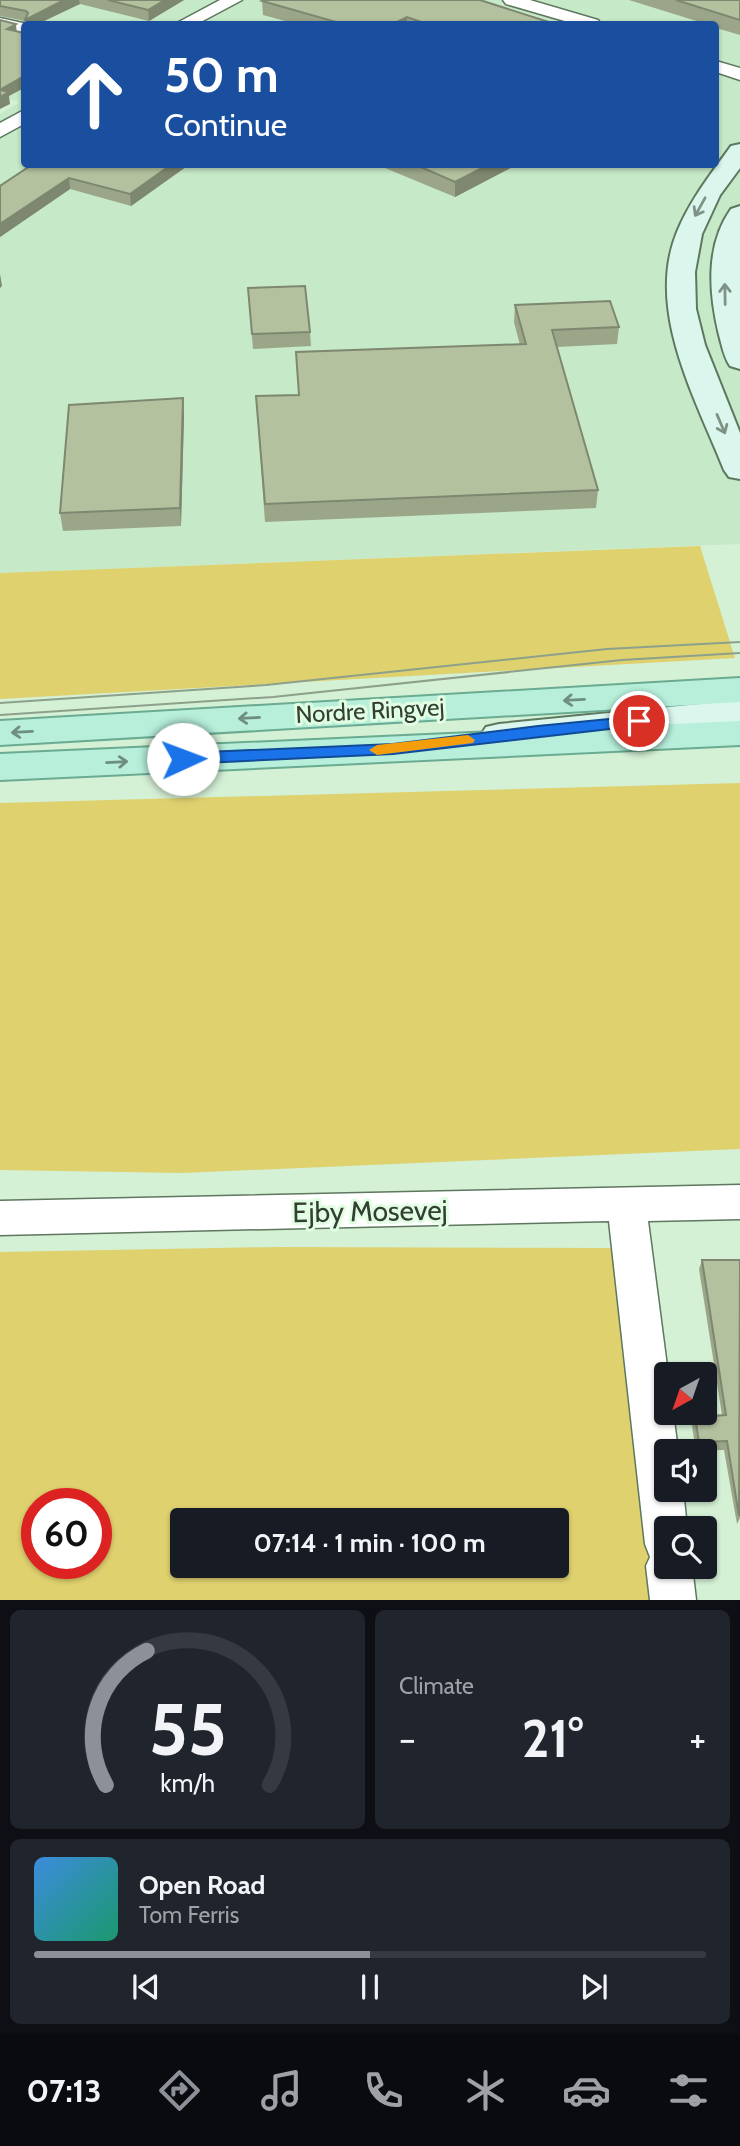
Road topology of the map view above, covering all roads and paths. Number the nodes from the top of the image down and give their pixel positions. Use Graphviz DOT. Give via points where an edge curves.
graph roads {
  1 [pos="233,0"];
  2 [pos="512,0"];
  3 [pos="190,21"];
  4 [pos="582,21"];
  5 [pos="0,23"];
  6 [pos="21,28"];
  7 [pos="719,67"];
  8 [pos="740,74"];
  9 [pos="21,118"];
  10 [pos="0,131"];
  11 [pos="740,152"];
  12 [pos="740,214"];
  13 [pos="740,360"];
  14 [pos="740,470"];
  15 [pos="740,690"];
  16 [pos="740,712"];
  17 [pos="0,733"];
  18 [pos="740,733"];
  19 [pos="393,749"];
  20 [pos="0,767"];
  21 [pos="740,1202"];
  22 [pos="627,1206"];
  23 [pos="0,1218"];
  24 [pos="664,1516"];
  25 [pos="671,1579"];
  26 [pos="673,1600"];
  1 -- 3 [label="street"];
  2 -- 4 [label="street"];
  5 -- 6 [label="street"];
  7 -- 8 [label="street"];
  9 -- 10 [label="street"];
  11 -- 14 [label="street, one-way" via="714,182 694,218 683,257 681,310 692,358"];
  13 -- 12 [label="street, one-way" via="726,309 725,263"];
  15 -- 17 [label="main road, Nordre Ringvej, one-way"];
  16 -- 19 [label="street"];
  18 -- 19 [label="main road, Nordre Ringvej"];
  20 -- 19 [label="main road, Nordre Ringvej, one-way"];
  21 -- 22 [label="street, Ejby Mosevej"];
  22 -- 23 [label="street, Ejby Mosevej"];
  22 -- 24 [label="street"];
  25 -- 26 [label="street"];
}
